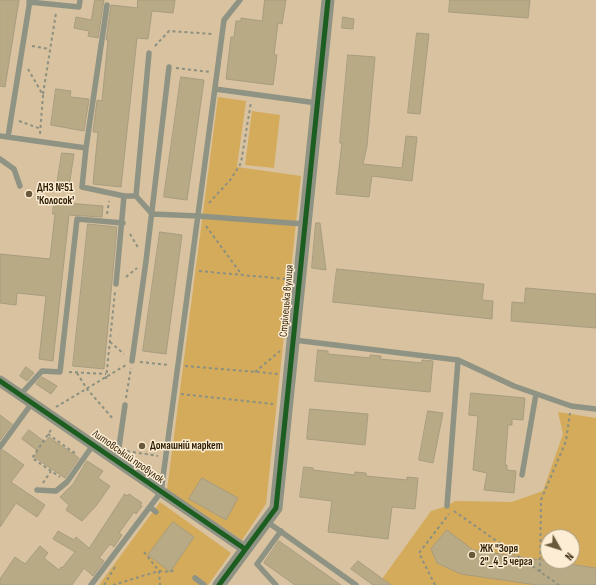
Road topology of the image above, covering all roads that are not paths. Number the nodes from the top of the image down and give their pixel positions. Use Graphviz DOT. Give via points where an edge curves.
graph roads {
  1 [pos="80,0"];
  2 [pos="240,0"];
  3 [pos="328,0"];
  4 [pos="29,1"];
  5 [pos="107,5"];
  6 [pos="149,53"];
  7 [pos="169,67"];
  8 [pos="215,89"];
  9 [pos="317,102"];
  10 [pos="0,136"];
  11 [pos="8,137"];
  12 [pos="86,148"];
  13 [pos="0,158"];
  14 [pos="20,186"];
  15 [pos="124,196"];
  16 [pos="136,196"];
  17 [pos="152,214"];
  18 [pos="198,216"];
  19 [pos="123,222"];
  20 [pos="304,224"];
  21 [pos="116,284"];
  22 [pos="293,340"];
  23 [pos="458,360"];
  24 [pos="132,361"];
  25 [pos="0,381"];
  26 [pos="536,394"];
  27 [pos="20,395"];
  28 [pos="32,403"];
  29 [pos="125,405"];
  30 [pos="596,409"];
  31 [pos="93,445"];
  32 [pos="0,447"];
  33 [pos="117,461"];
  34 [pos="522,475"];
  35 [pos="37,490"];
  36 [pos="161,492"];
  37 [pos="447,506"];
  38 [pos="150,507"];
  39 [pos="156,512"];
  40 [pos="266,521"];
  41 [pos="281,531"];
  42 [pos="245,549"];
  43 [pos="195,578"];
  44 [pos="91,585"];
  45 [pos="204,585"];
  46 [pos="219,585"];
  47 [pos="276,585"];
  48 [pos="356,585"];
  1 -- 4 [label="lane" via="79,8"];
  2 -- 8 [label="lane" via="224,20"];
  3 -- 9 [label="street, Стрілецька вулиця"];
  4 -- 11 [label="lane"];
  5 -- 12 [label="lane"];
  6 -- 16 [label="lane"];
  7 -- 17 [label="lane"];
  8 -- 9 [label="lane"];
  8 -- 18 [label="lane"];
  9 -- 20 [label="street, Стрілецька вулиця"];
  10 -- 11 [label="lane"];
  11 -- 12 [label="lane"];
  12 -- 15 [label="lane" via="82,187"];
  13 -- 14 [label="lane" via="14,169"];
  15 -- 16 [label="lane"];
  15 -- 19 [label="lane"];
  16 -- 17 [label="lane"];
  17 -- 18 [label="lane"];
  17 -- 24 [label="lane"];
  18 -- 20 [label="lane"];
  18 -- 36 [label="lane"];
  19 -- 21 [label="lane"];
  19 -- 27 [label="lane" via="77,219 60,372 42,371"];
  20 -- 22 [label="street, Стрілецька вулиця"];
  22 -- 23 [label="lane"];
  22 -- 40 [label="street, Стрілецька вулиця" via="276,508"];
  23 -- 26 [label="lane"];
  23 -- 37 [label="lane"];
  25 -- 27 [label="street, Литовський провулок"];
  26 -- 30 [label="lane" via="572,406"];
  26 -- 34 [label="lane"];
  27 -- 28 [label="street, Литовський провулок"];
  28 -- 31 [label="street, Литовський провулок"];
  28 -- 32 [label="lane"];
  29 -- 33 [label="lane"];
  31 -- 33 [label="street, Литовський провулок"];
  31 -- 35 [label="lane" via="67,482 56,491"];
  33 -- 36 [label="street, Литовський провулок"];
  36 -- 38 [label="lane"];
  36 -- 42 [label="street, Литовський провулок"];
  38 -- 39 [label="lane"];
  38 -- 44 [label="lane"];
  40 -- 41 [label="lane"];
  40 -- 42 [label="street, Стрілецька вулиця"];
  41 -- 47 [label="lane" via="257,564"];
  41 -- 48 [label="lane"];
  42 -- 46 [label="street, Стрілецька вулиця"];
  43 -- 45 [label="lane"];
}
